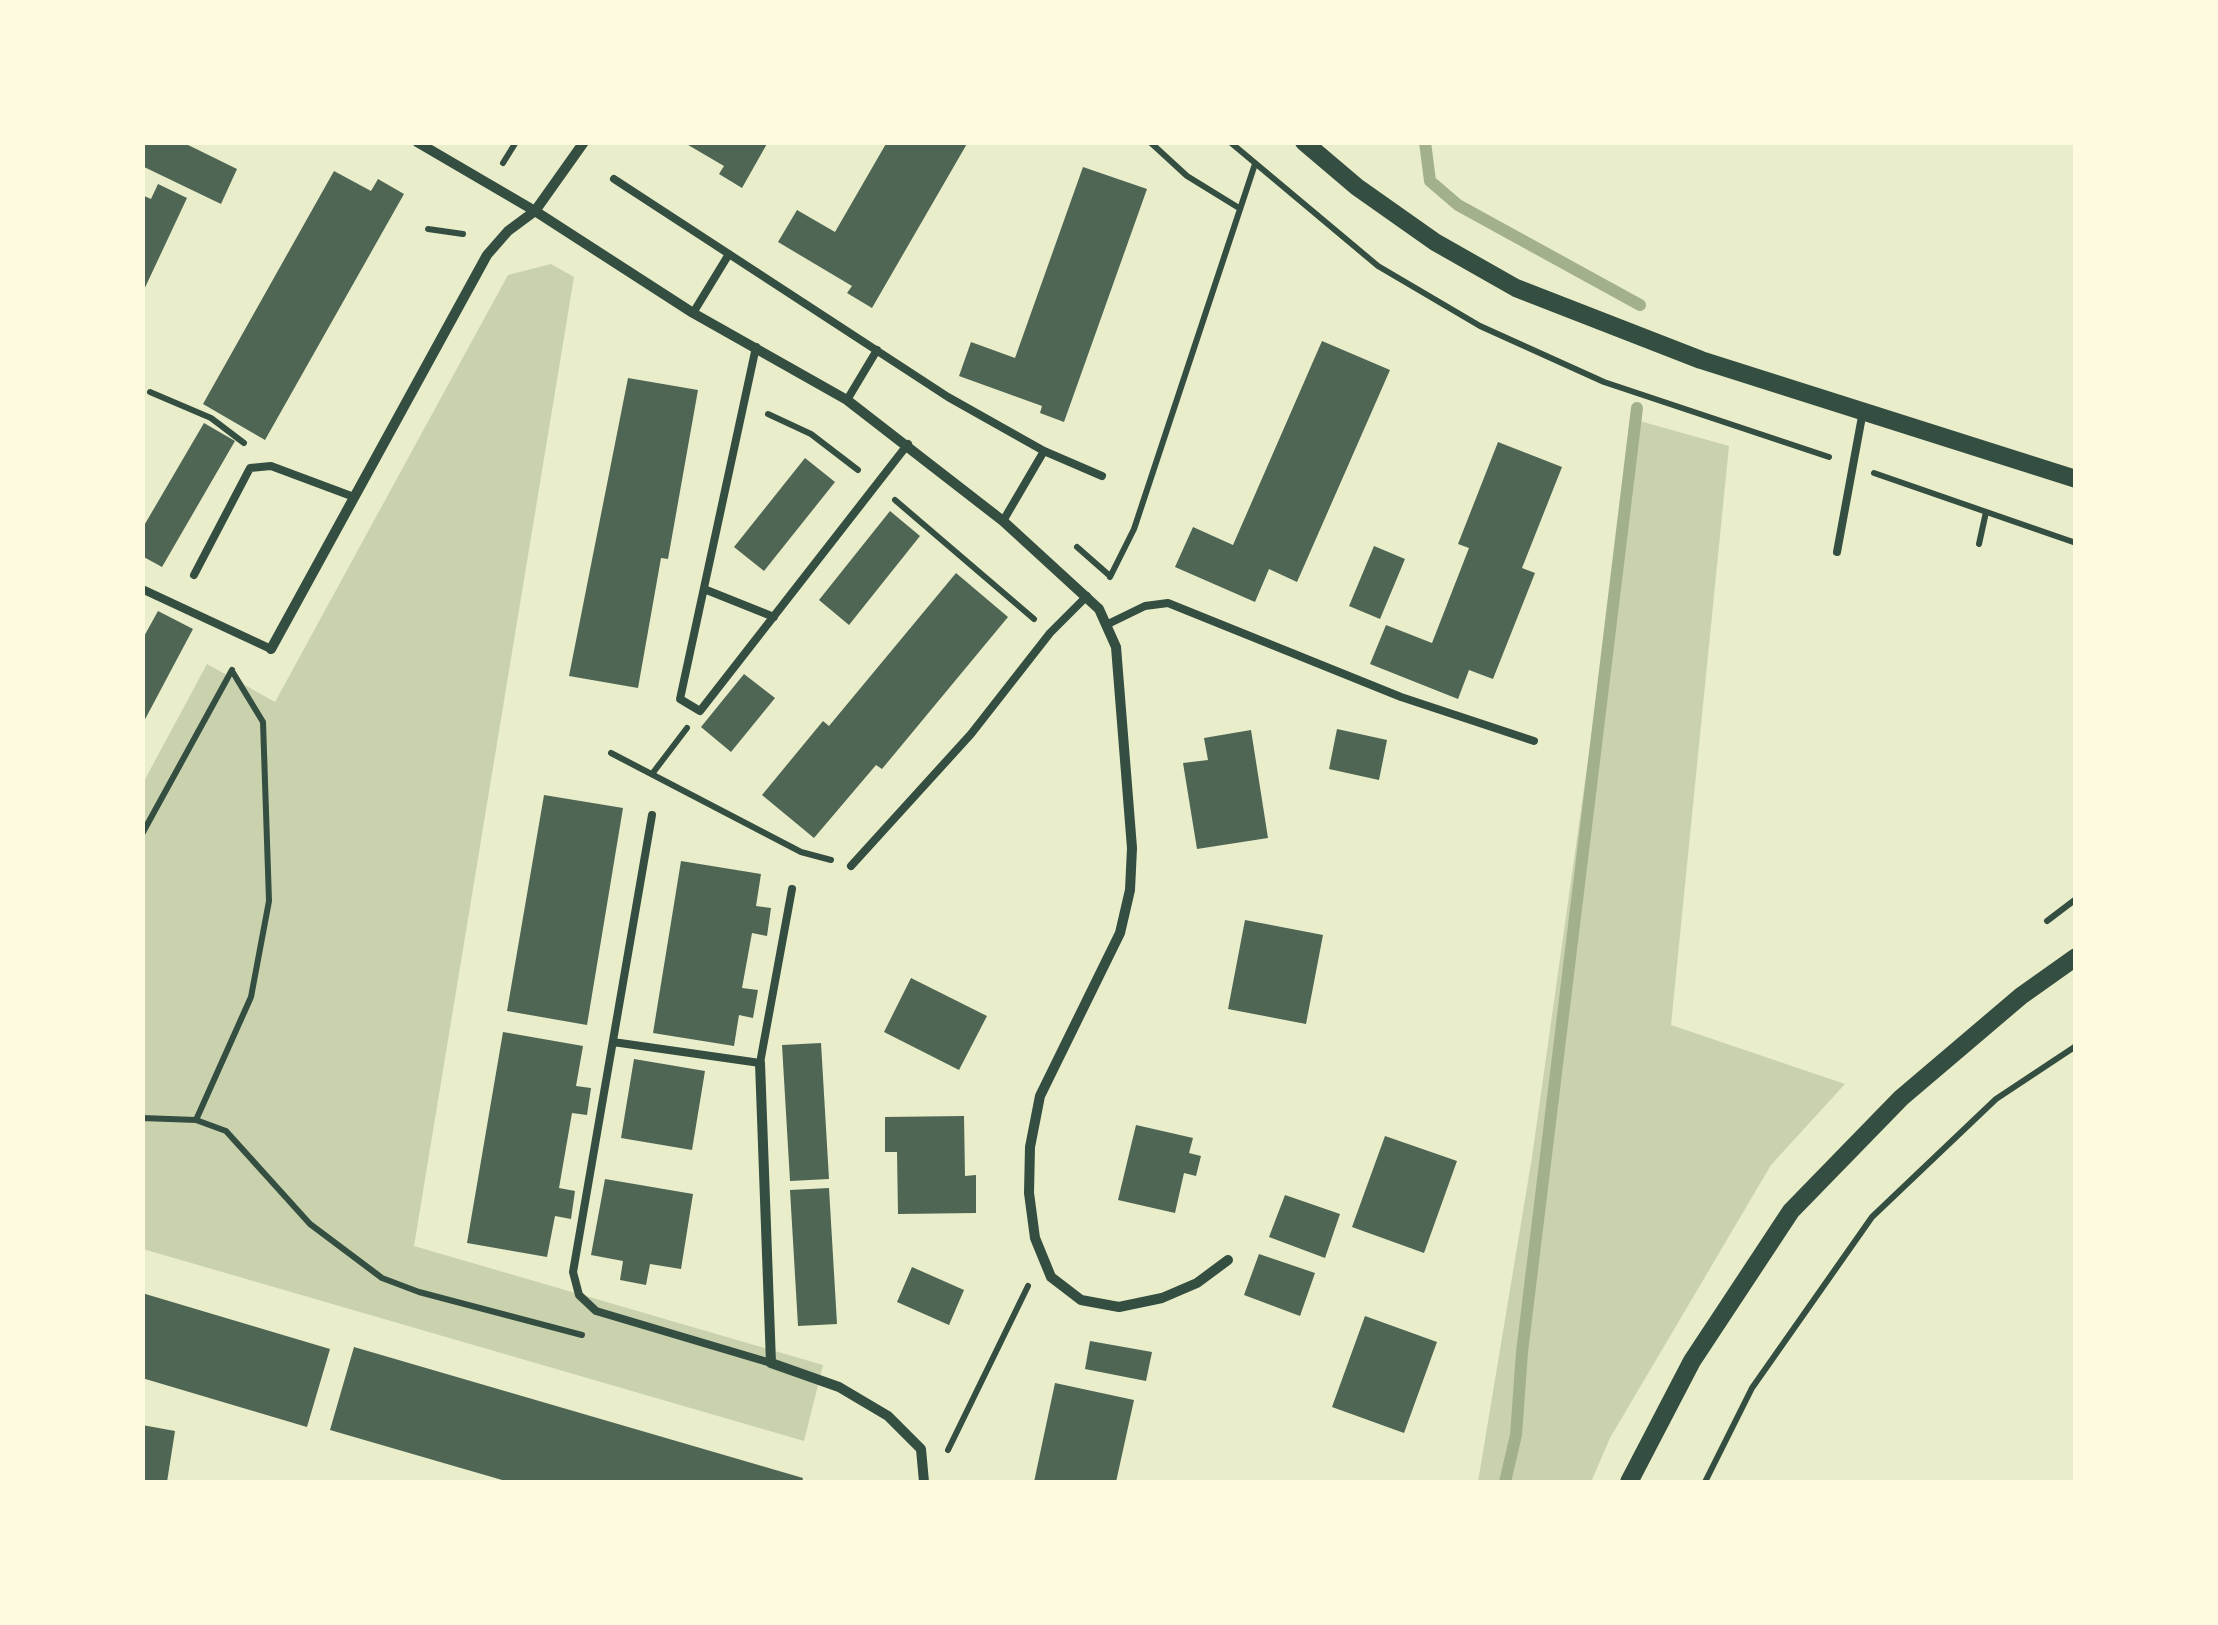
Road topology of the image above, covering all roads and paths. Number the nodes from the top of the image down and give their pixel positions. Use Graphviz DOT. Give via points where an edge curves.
graph roads {
  1 [pos="417,142"];
  2 [pos="447,142"];
  3 [pos="584,142"];
  4 [pos="1150,142"];
  5 [pos="1230,142"];
  6 [pos="1304,142"];
  7 [pos="439,156"];
  8 [pos="1256,164"];
  9 [pos="614,179"];
  10 [pos="1240,208"];
  11 [pos="535,211"];
  12 [pos="428,229"];
  13 [pos="463,234"];
  14 [pos="728,254"];
  15 [pos="693,313"];
  16 [pos="756,348"];
  17 [pos="877,350"];
  18 [pos="150,392"];
  19 [pos="847,400"];
  20 [pos="742,408"];
  21 [pos="1862,412"];
  22 [pos="908,444"];
  23 [pos="1044,451"];
  24 [pos="272,466"];
  25 [pos="1853,466"];
  26 [pos="1102,476"];
  27 [pos="2076,479"];
  28 [pos="878,486"];
  29 [pos="354,498"];
  30 [pos="1986,512"];
  31 [pos="1003,520"];
  32 [pos="1980,544"];
  33 [pos="2076,544"];
  34 [pos="1837,552"];
  35 [pos="194,575"];
  36 [pos="142,589"];
  37 [pos="704,589"];
  38 [pos="1087,596"];
  39 [pos="774,617"];
  40 [pos="1108,624"];
  41 [pos="1050,633"];
  42 [pos="250,639"];
  43 [pos="271,649"];
  44 [pos="232,671"];
  45 [pos="700,711"];
  46 [pos="1534,741"];
  47 [pos="610,753"];
  48 [pos="651,774"];
  49 [pos="652,815"];
  50 [pos="142,834"];
  51 [pos="851,866"];
  52 [pos="792,890"];
  53 [pos="2076,898"];
  54 [pos="2047,921"];
  55 [pos="2076,956"];
  56 [pos="613,1042"];
  57 [pos="2076,1046"];
  58 [pos="760,1064"];
  59 [pos="142,1118"];
  60 [pos="196,1120"];
  61 [pos="1042,1257"];
  62 [pos="1228,1260"];
  63 [pos="589,1337"];
  64 [pos="771,1363"];
  65 [pos="941,1464"];
  66 [pos="924,1482"];
  67 [pos="1629,1482"];
  68 [pos="1706,1482"];
  1 -- 7 [label="street"];
  2 -- 7 [label="lane"];
  3 -- 11 [label="street"];
  4 -- 10 [label="path" via="1187,176"];
  5 -- 8 [label="path"];
  6 -- 21 [label="street" via="1435,242 1516,288 1701,360"];
  7 -- 11 [label="street"];
  8 -- 10 [label="path"];
  8 -- 25 [label="path" via="1378,266 1480,326 1604,382"];
  9 -- 14 [label="lane"];
  10 -- 38 [label="path" via="1124,555"];
  11 -- 15 [label="street"];
  11 -- 29 [label="street" via="487,255"];
  12 -- 13 [label="path"];
  14 -- 15 [label="lane"];
  14 -- 17 [label="lane"];
  15 -- 16 [label="street"];
  16 -- 19 [label="street"];
  16 -- 20 [label="lane"];
  17 -- 19 [label="lane"];
  17 -- 23 [label="lane"];
  18 -- 24 [label="path" via="211,418"];
  19 -- 22 [label="street"];
  20 -- 28 [label="path" via="811,434"];
  20 -- 37 [label="lane"];
  21 -- 25 [label="lane"];
  21 -- 27 [label="street"];
  22 -- 28 [label="lane"];
  22 -- 31 [label="street"];
  23 -- 26 [label="lane"];
  23 -- 31 [label="lane"];
  24 -- 29 [label="lane"];
  24 -- 35 [label="lane" via="250,468"];
  25 -- 30 [label="path"];
  25 -- 34 [label="lane"];
  28 -- 39 [label="lane"];
  28 -- 41 [label="path"];
  29 -- 43 [label="street"];
  30 -- 32 [label="path"];
  30 -- 33 [label="path"];
  31 -- 38 [label="street"];
  36 -- 42 [label="lane"];
  37 -- 39 [label="lane"];
  37 -- 45 [label="lane" via="680,699"];
  38 -- 40 [label="street"];
  38 -- 41 [label="lane"];
  39 -- 45 [label="lane"];
  40 -- 46 [label="lane" via="1168,603 1401,697"];
  40 -- 61 [label="street" via="1116,647 1128,784 1130,890 1120,933 1040,1096 1029,1193"];
  41 -- 51 [label="lane" via="971,734"];
  42 -- 43 [label="lane"];
  42 -- 44 [label="path"];
  44 -- 50 [label="path"];
  44 -- 60 [label="path" via="263,722 269,901 251,997"];
  45 -- 48 [label="path"];
  47 -- 48 [label="path"];
  48 -- 51 [label="path" via="802,852"];
  49 -- 56 [label="lane"];
  52 -- 58 [label="lane"];
  53 -- 54 [label="path"];
  55 -- 67 [label="street" via="1901,1098 1791,1211 1692,1361"];
  56 -- 58 [label="lane"];
  56 -- 64 [label="lane" via="574,1272 580,1295 596,1311"];
  57 -- 68 [label="path" via="1996,1099 1872,1217 1752,1388"];
  58 -- 64 [label="street"];
  59 -- 60 [label="path"];
  60 -- 63 [label="path" via="226,1130 310,1224 382,1278"];
  61 -- 62 [label="street" via="1051,1276 1081,1300 1118,1307 1162,1298"];
  61 -- 65 [label="path"];
  64 -- 66 [label="street" via="839,1387 888,1416 921,1449"];
}
